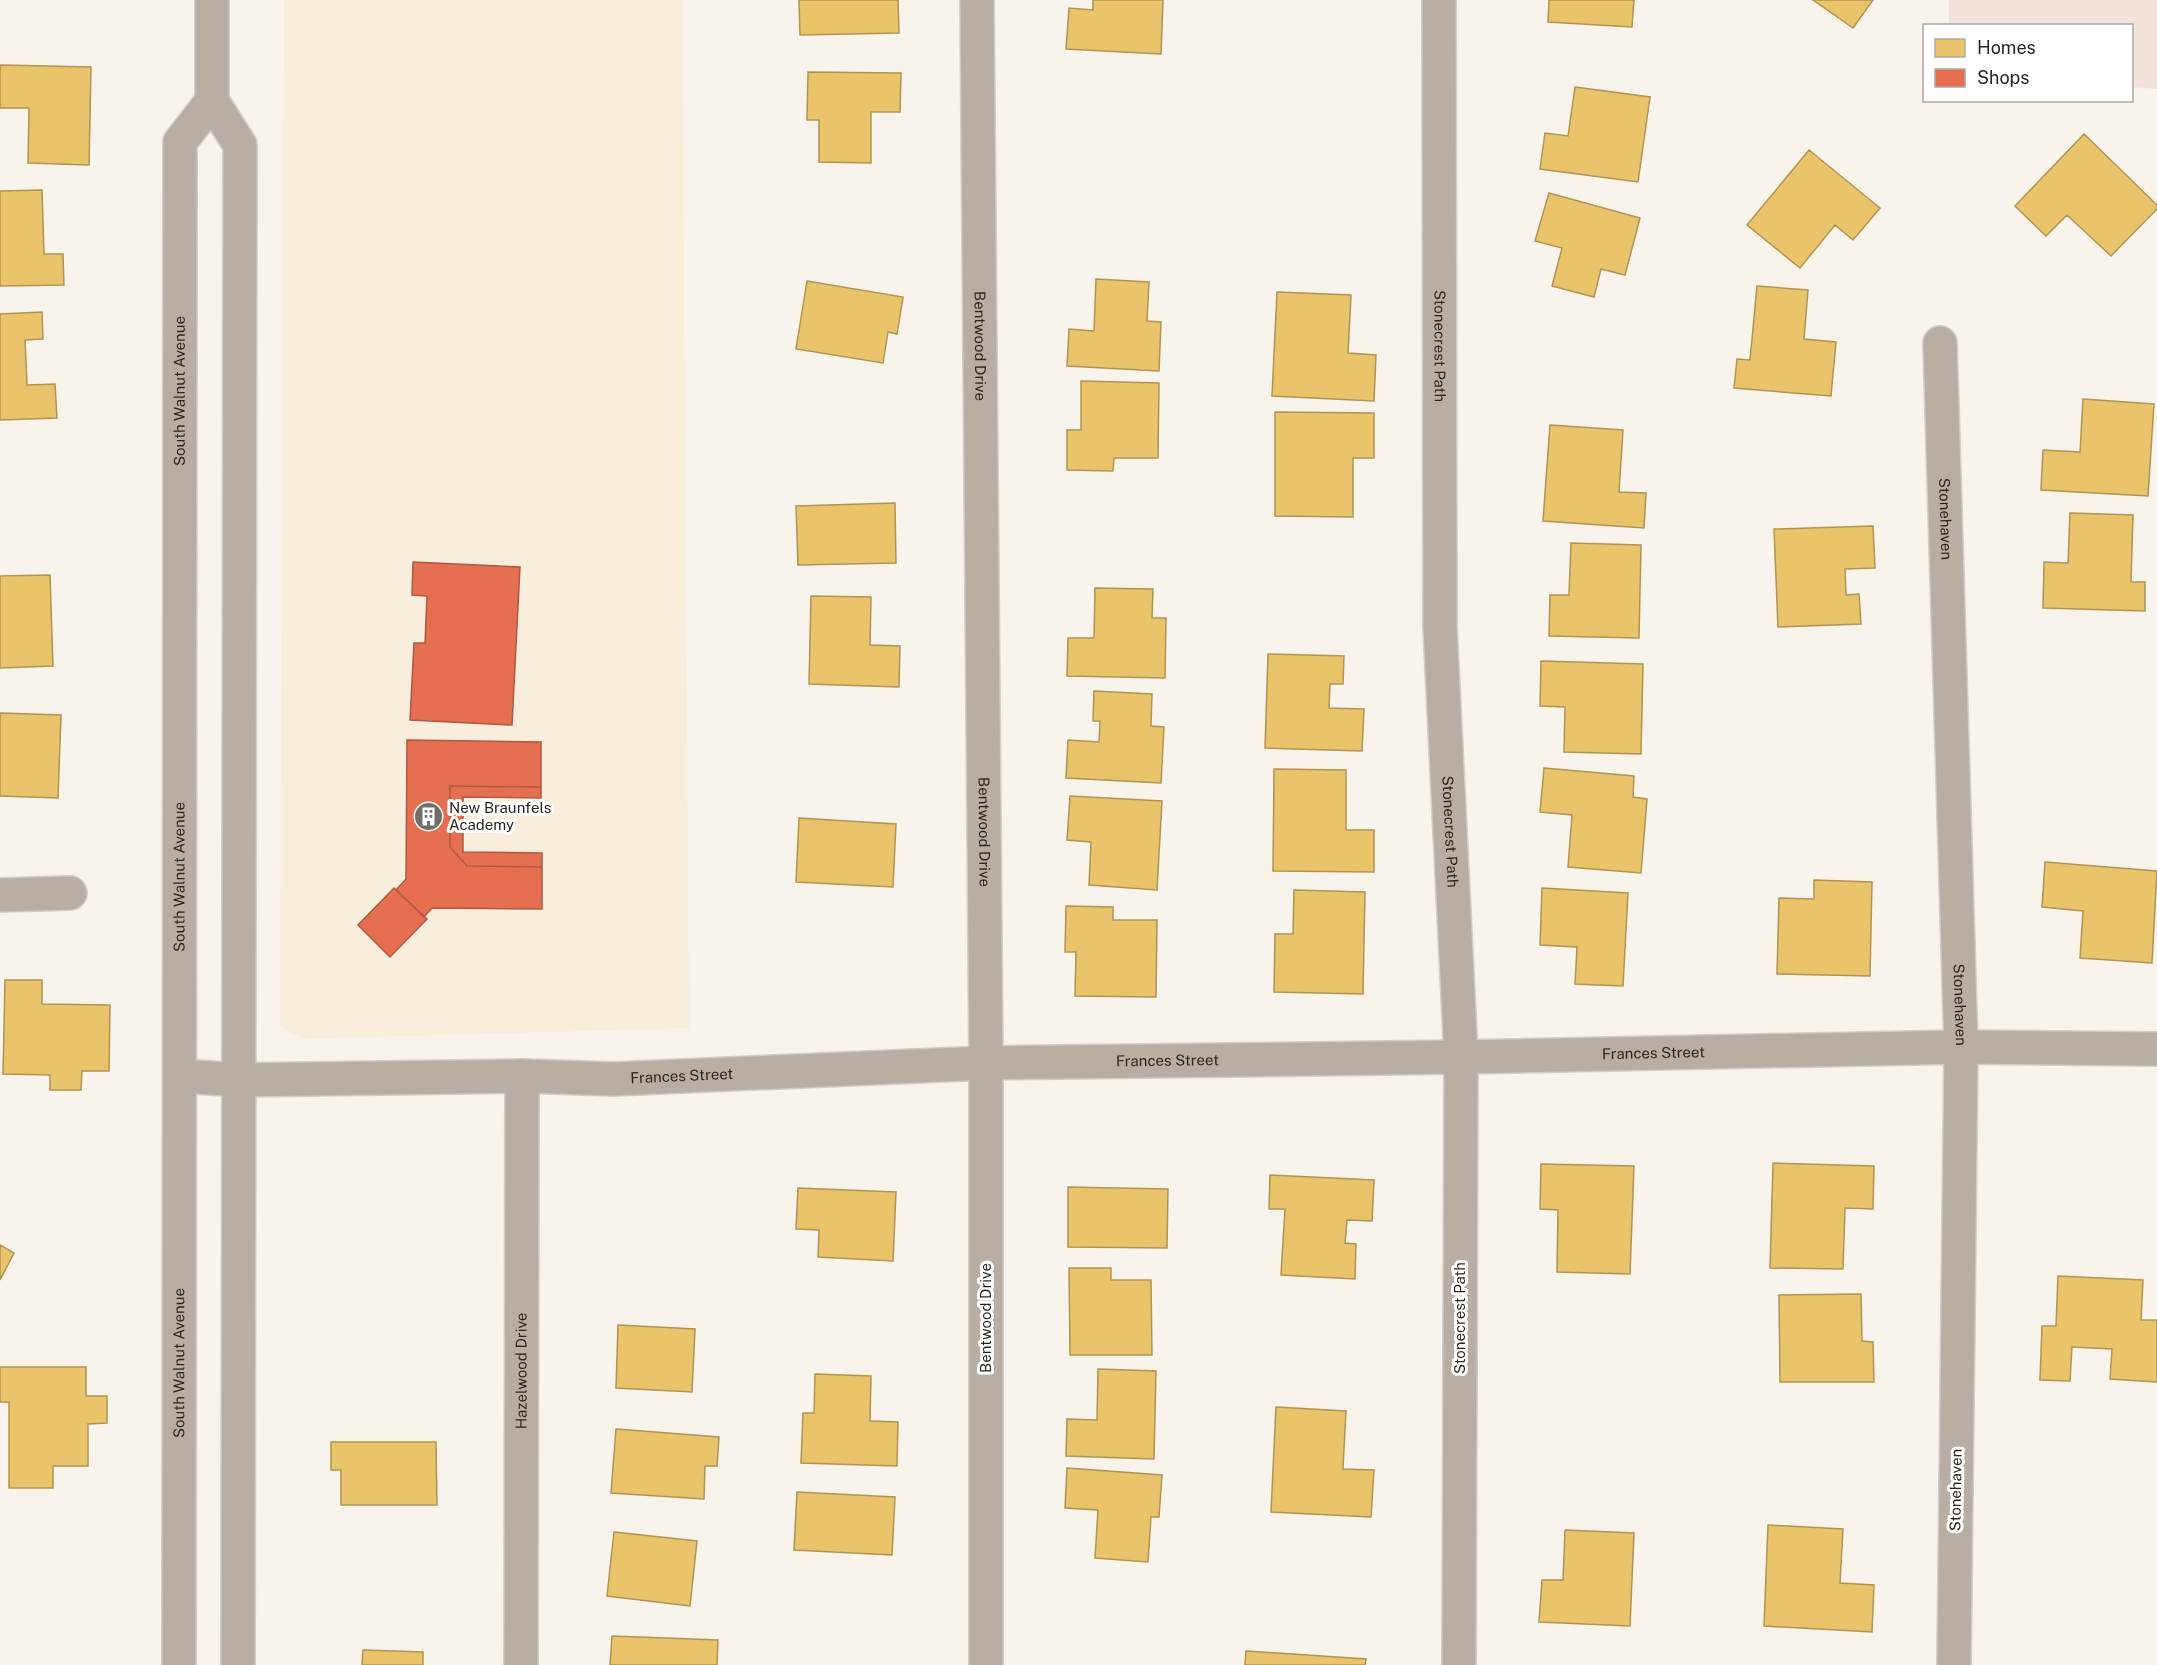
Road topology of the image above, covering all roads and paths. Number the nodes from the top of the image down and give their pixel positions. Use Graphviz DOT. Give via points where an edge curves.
graph roads {
  1 [pos="212,0"];
  2 [pos="976,0"];
  3 [pos="1439,0"];
  4 [pos="212,101"];
  5 [pos="1940,343"];
  6 [pos="70,893"];
  7 [pos="0,895"];
  8 [pos="1961,1047"];
  9 [pos="2157,1049"];
  10 [pos="1461,1058"];
  11 [pos="986,1063"];
  12 [pos="180,1076"];
  13 [pos="522,1076"];
  14 [pos="241,1080"];
  15 [pos="179,1665"];
  16 [pos="238,1665"];
  17 [pos="521,1665"];
  18 [pos="986,1665"];
  19 [pos="1459,1665"];
  20 [pos="1954,1665"];
  1 -- 4 [label="street"];
  2 -- 11 [label="street, Bentwood Drive"];
  3 -- 10 [label="street, Stonecrest Path" via="1440,627"];
  4 -- 12 [label="street, South Walnut Avenue" via="180,142"];
  4 -- 14 [label="street" via="240,145"];
  5 -- 8 [label="street, Stonehaven"];
  6 -- 7 [label="street"];
  8 -- 9 [label="street, Frances Street"];
  8 -- 10 [label="street, Frances Street"];
  8 -- 20 [label="street, Stonehaven"];
  10 -- 11 [label="street, Frances Street"];
  10 -- 19 [label="street, Stonecrest Path"];
  11 -- 13 [label="street, Frances Street" via="614,1079"];
  11 -- 18 [label="street, Bentwood Drive"];
  12 -- 14 [label="street, Frances Street"];
  12 -- 15 [label="street, South Walnut Avenue"];
  13 -- 14 [label="street, Frances Street"];
  13 -- 17 [label="street, Hazelwood Drive"];
  14 -- 16 [label="street"];
}
